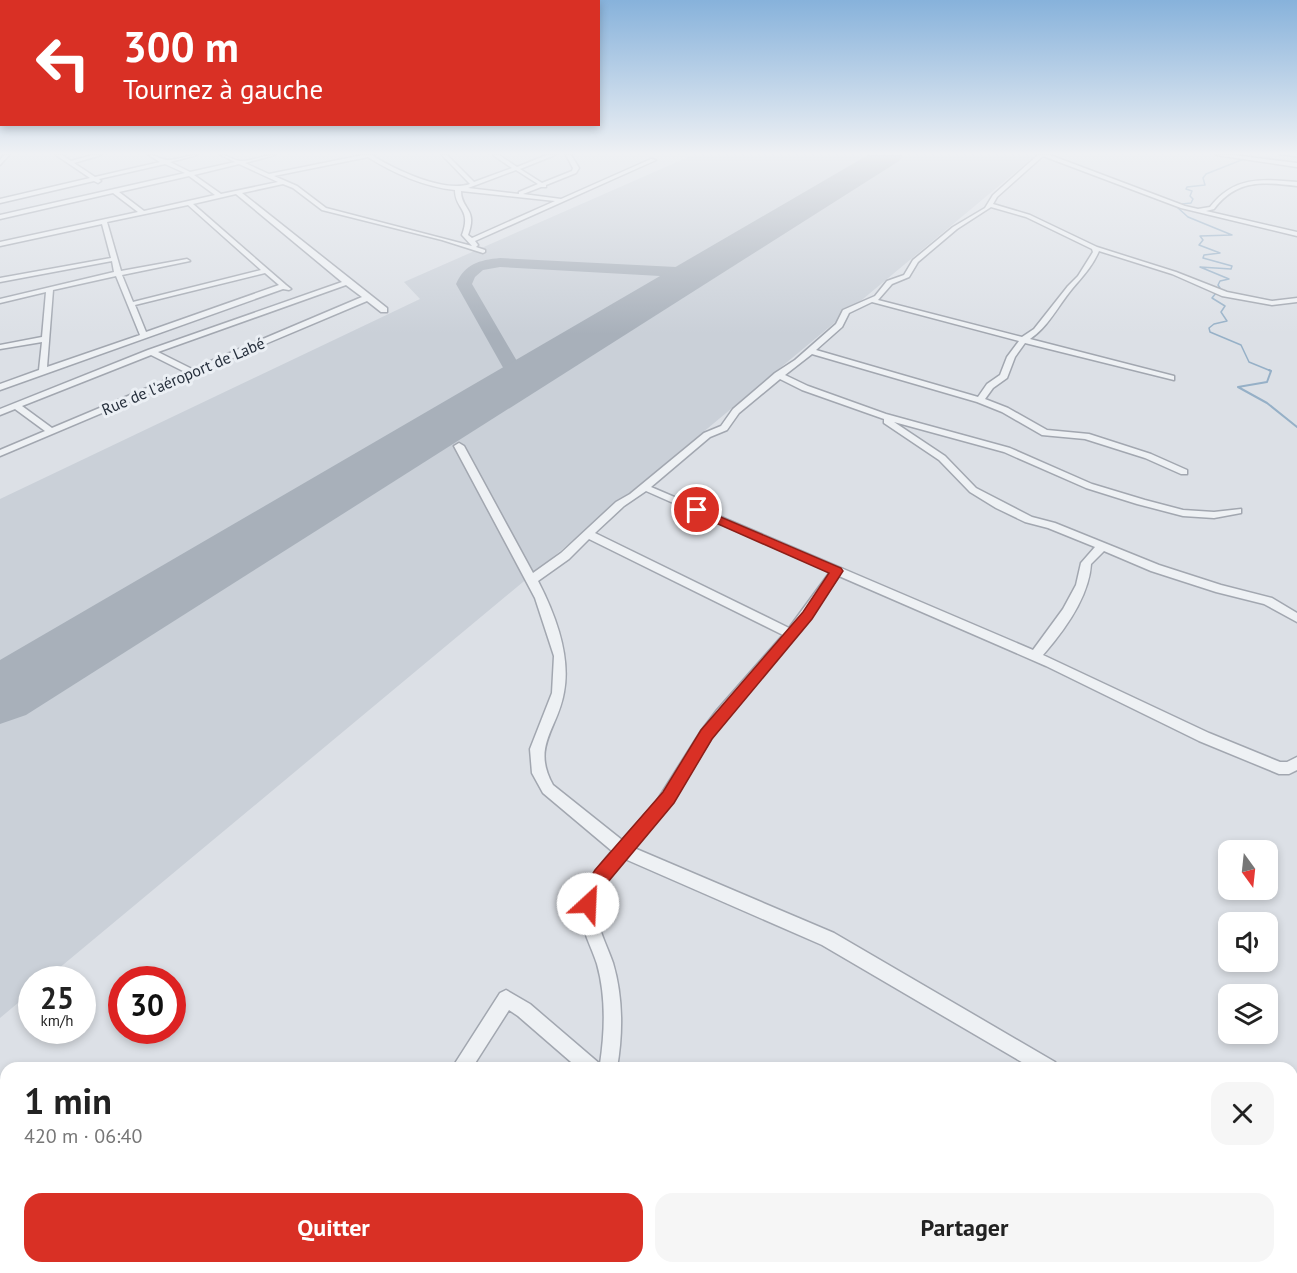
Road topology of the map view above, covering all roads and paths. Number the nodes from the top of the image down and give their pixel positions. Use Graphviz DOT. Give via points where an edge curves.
graph roads {
  1 [pos="136,214"];
  2 [pos="203,214"];
  3 [pos="266,214"];
  4 [pos="346,214"];
  5 [pos="469,214"];
  6 [pos="529,214"];
  7 [pos="978,214"];
  8 [pos="1022,214"];
  9 [pos="1211,214"];
  10 [pos="104,221"];
  11 [pos="1297,234"];
  12 [pos="470,241"];
  13 [pos="0,244"];
  14 [pos="1095,248"];
  15 [pos="114,260"];
  16 [pos="186,261"];
  17 [pos="266,270"];
  18 [pos="118,273"];
  19 [pos="0,280"];
  20 [pos="345,283"];
  21 [pos="284,286"];
  22 [pos="50,290"];
  23 [pos="297,298"];
  24 [pos="367,298"];
  25 [pos="871,300"];
  26 [pos="1297,300"];
  27 [pos="0,301"];
  28 [pos="132,304"];
  29 [pos="384,310"];
  30 [pos="144,336"];
  31 [pos="45,339"];
  32 [pos="1024,339"];
  33 [pos="0,347"];
  34 [pos="811,351"];
  35 [pos="151,352"];
  36 [pos="43,371"];
  37 [pos="191,372"];
  38 [pos="778,375"];
  39 [pos="1171,378"];
  40 [pos="0,387"];
  41 [pos="980,400"];
  42 [pos="16,406"];
  43 [pos="0,412"];
  44 [pos="883,416"];
  45 [pos="51,431"];
  46 [pos="459,446"];
  47 [pos="0,453"];
  48 [pos="1184,472"];
  49 [pos="644,487"];
  50 [pos="1237,511"];
  51 [pos="590,535"];
  52 [pos="1102,547"];
  53 [pos="836,571"];
  54 [pos="532,580"];
  55 [pos="1297,618"];
  56 [pos="791,634"];
  57 [pos="1034,657"];
  58 [pos="1297,763"];
  59 [pos="624,851"];
  60 [pos="464,1062"];
  61 [pos="585,1062"];
  62 [pos="610,1062"];
  63 [pos="1039,1062"];
  1 -- 10 [label="street"];
  2 -- 17 [label="street"];
  3 -- 20 [label="street"];
  4 -- 12 [label="street" via="483,251"];
  5 -- 12 [label="street" via="465,235"];
  6 -- 12 [label="street"];
  7 -- 25 [label="street" via="915,261 907,276 883,286 878,297"];
  8 -- 14 [label="street"];
  9 -- 11 [label="street"];
  10 -- 13 [label="street"];
  10 -- 15 [label="street"];
  14 -- 26 [label="street" via="1217,291 1272,303"];
  14 -- 32 [label="street" via="1076,283 1037,331"];
  15 -- 18 [label="street"];
  15 -- 19 [label="street"];
  16 -- 18 [label="street"];
  17 -- 21 [label="street"];
  17 -- 28 [label="street"];
  18 -- 22 [label="street"];
  18 -- 28 [label="street"];
  20 -- 23 [label="street"];
  20 -- 24 [label="street"];
  21 -- 23 [label="street"];
  21 -- 30 [label="street"];
  22 -- 27 [label="street"];
  22 -- 31 [label="street"];
  23 -- 35 [label="street"];
  24 -- 29 [label="street"];
  24 -- 37 [label="street, Rue de l'aéroport de Labé"];
  25 -- 32 [label="street"];
  25 -- 34 [label="street" via="846,312 839,325"];
  28 -- 30 [label="street"];
  30 -- 36 [label="street"];
  31 -- 33 [label="street"];
  31 -- 36 [label="street"];
  32 -- 39 [label="street"];
  32 -- 41 [label="street" via="1004,376"];
  34 -- 38 [label="street"];
  34 -- 41 [label="street"];
  35 -- 37 [label="street"];
  35 -- 42 [label="street"];
  36 -- 40 [label="street"];
  37 -- 45 [label="street, Rue de l'aéroport de Labé"];
  38 -- 44 [label="street"];
  38 -- 49 [label="street" via="736,411 724,428 707,435"];
  41 -- 48 [label="street" via="1045,433 1086,436"];
  42 -- 43 [label="street"];
  42 -- 45 [label="street"];
  44 -- 50 [label="street" via="1007,450 1089,486 1141,502 1183,513 1214,515"];
  44 -- 52 [label="street" via="942,458 986,498 1029,520"];
  45 -- 47 [label="street, Rue de l'aéroport de Labé"];
  46 -- 54 [label="street"];
  49 -- 51 [label="street" via="620,504"];
  49 -- 53 [label="street"];
  51 -- 54 [label="street"];
  51 -- 56 [label="street"];
  52 -- 55 [label="street" via="1170,573 1268,601"];
  52 -- 57 [label="street" via="1086,563 1084,582 1053,635"];
  53 -- 56 [label="street" via="820,599"];
  53 -- 57 [label="street"];
  54 -- 59 [label="street" via="560,656 558,693 537,749 539,773 548,789"];
  56 -- 59 [label="street" via="706,735 668,797"];
  57 -- 58 [label="street" via="1279,768"];
  59 -- 62 [label="street" via="602,876 588,904 613,1009"];
  59 -- 63 [label="street" via="828,939"];
  60 -- 61 [label="street" via="506,999"];
}
